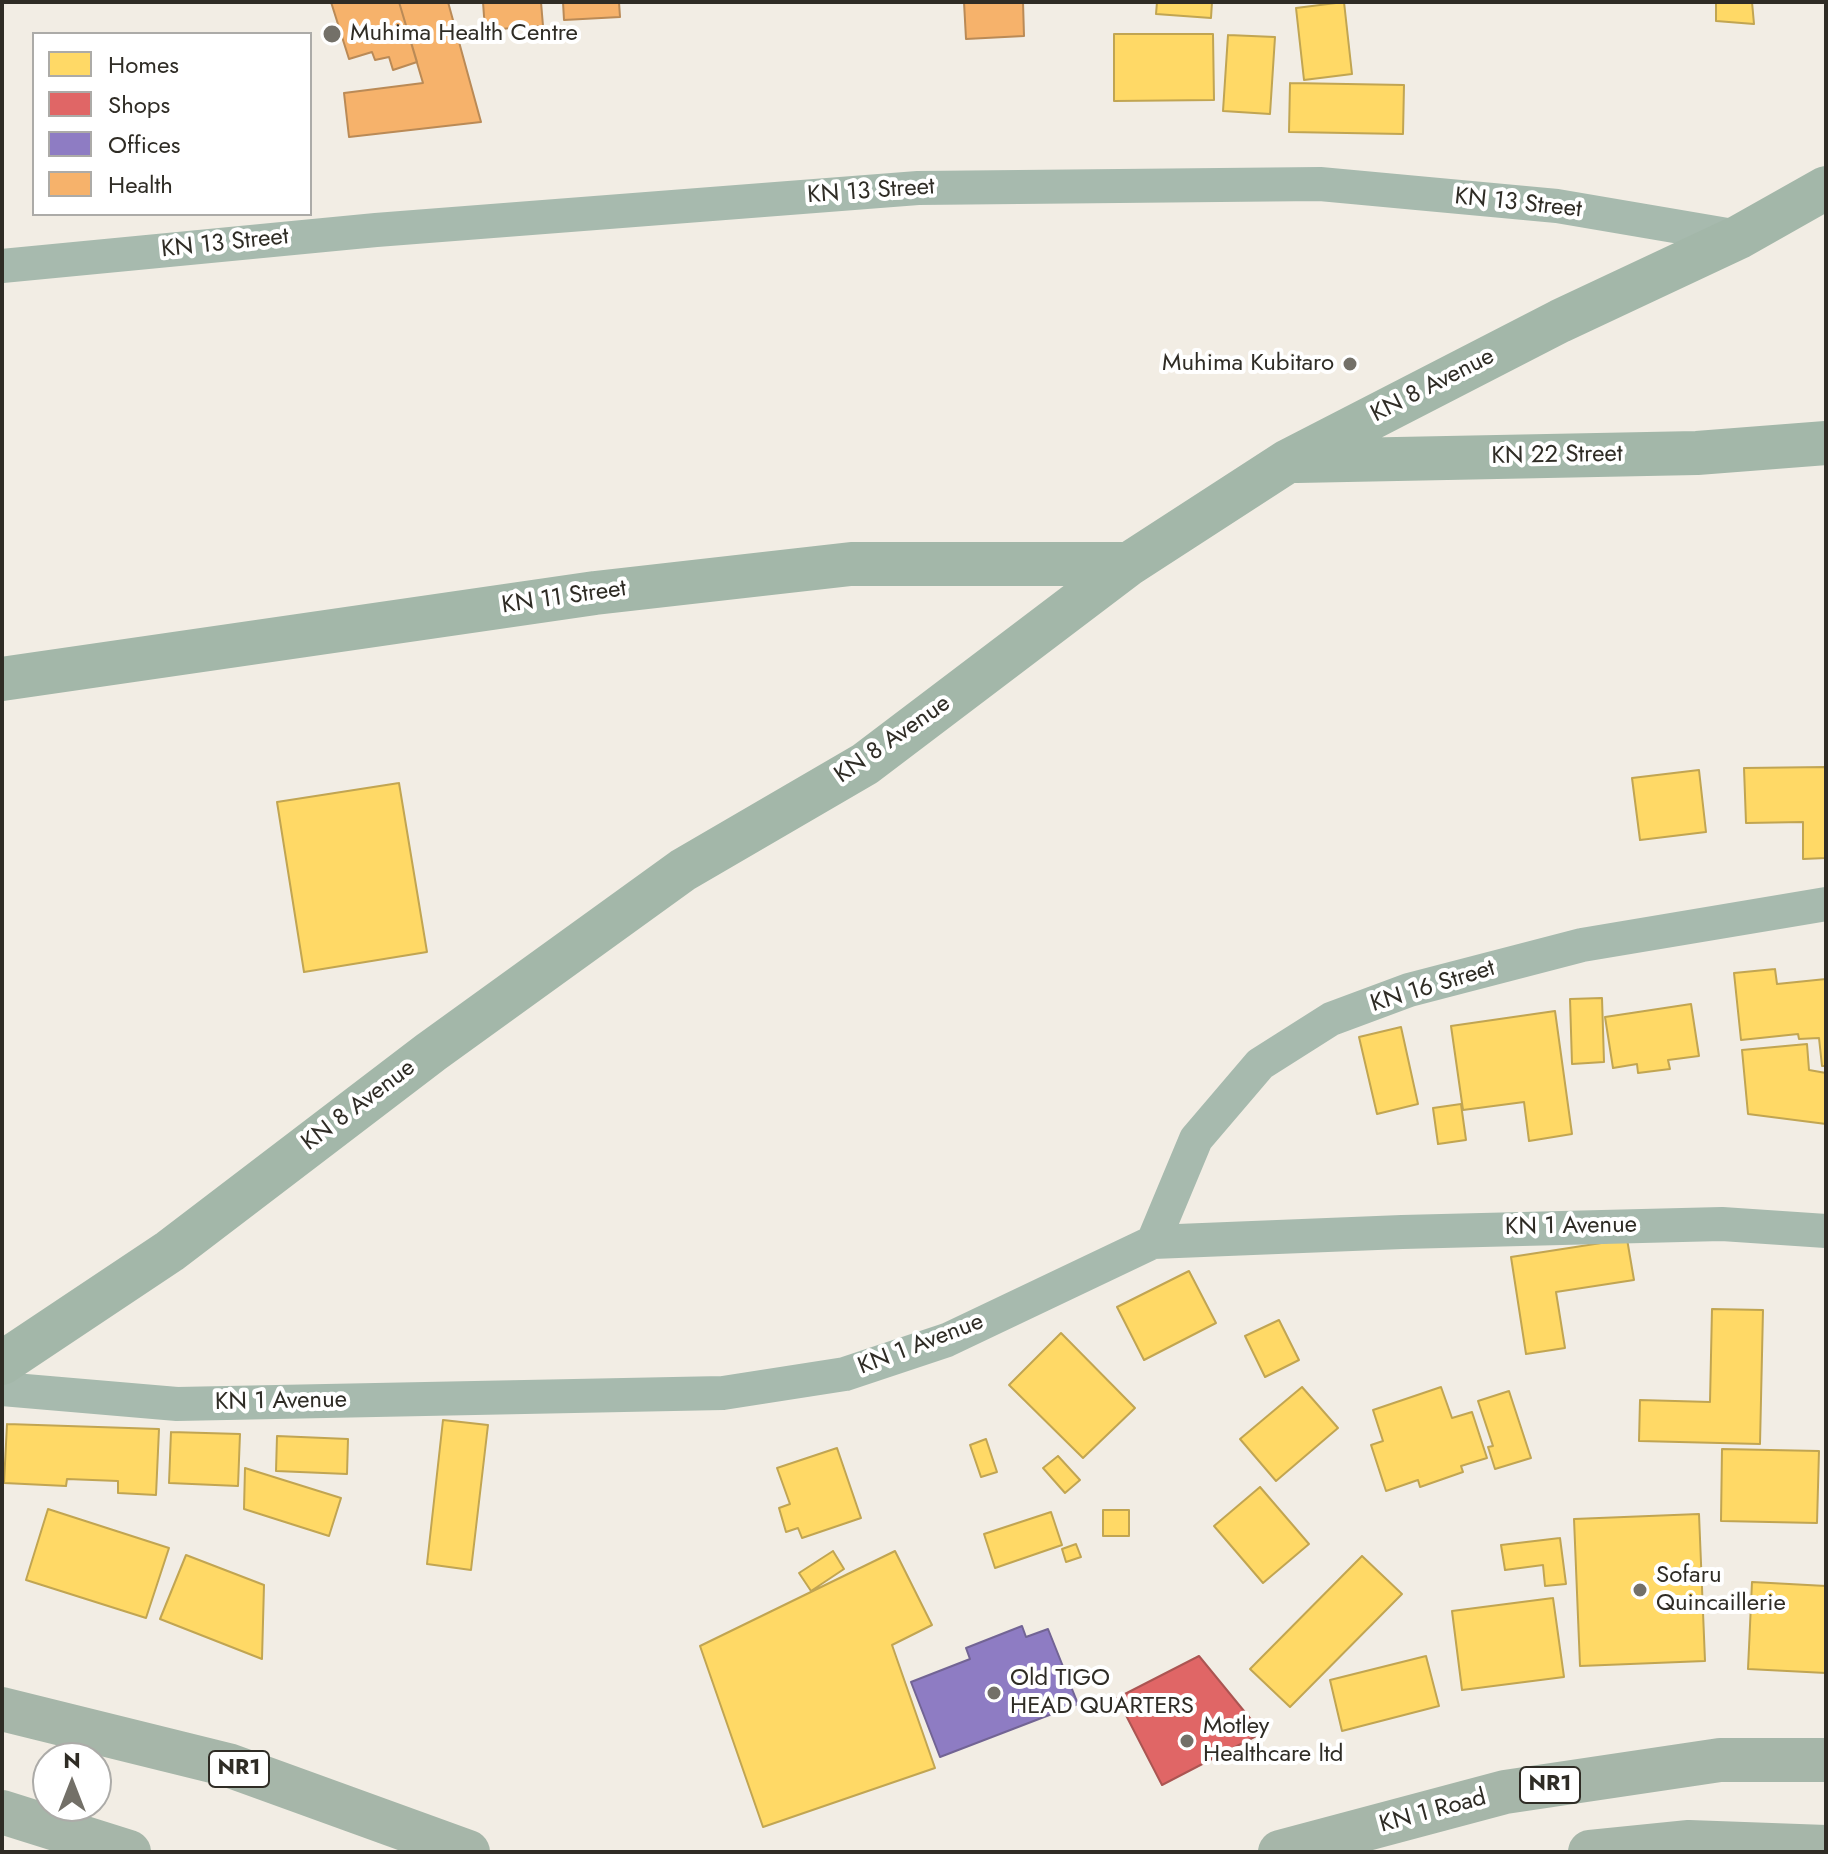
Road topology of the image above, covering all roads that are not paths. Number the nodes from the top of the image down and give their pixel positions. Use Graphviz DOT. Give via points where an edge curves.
graph roads {
  1 [pos="1826,188"];
  2 [pos="1739,237"];
  3 [pos="2,266"];
  4 [pos="1826,443"];
  5 [pos="1288,461"];
  6 [pos="1129,564"];
  7 [pos="2,679"];
  8 [pos="1826,904"];
  9 [pos="1826,1231"];
  10 [pos="1153,1242"];
  11 [pos="2,1363"];
  12 [pos="2,1389"];
  13 [pos="2,1709"];
  14 [pos="1826,1760"];
  15 [pos="2,1812"];
  16 [pos="1826,1847"];
  17 [pos="129,1852"];
  18 [pos="468,1852"];
  19 [pos="1280,1852"];
  20 [pos="1590,1852"];
  1 -- 2 [label="main road, KN 8 Avenue"];
  2 -- 3 [label="street, KN 13 Street" via="1557,206 1320,184 918,188 376,230"];
  2 -- 5 [label="main road, KN 8 Avenue" via="1560,321"];
  4 -- 5 [label="main road, KN 22 Street" via="1697,453"];
  5 -- 6 [label="main road, KN 8 Avenue"];
  6 -- 7 [label="main road, KN 11 Street" via="851,564 595,593"];
  6 -- 11 [label="main road, KN 8 Avenue" via="865,764 683,870 431,1052 170,1251"];
  8 -- 10 [label="street, KN 16 Street" via="1582,945 1409,990 1331,1019 1260,1064 1196,1139"];
  9 -- 10 [label="street, KN 1 Avenue" via="1722,1224"];
  10 -- 12 [label="street, KN 1 Avenue" via="947,1340 845,1374 723,1393 177,1404"];
  13 -- 18 [label="highway, NR1" via="228,1765"];
  14 -- 19 [label="highway, KN 1 Road / NR1" via="1720,1760 1505,1792"];
  15 -- 17 [label="highway"];
  16 -- 20 [label="highway" via="1689,1842"];
}
